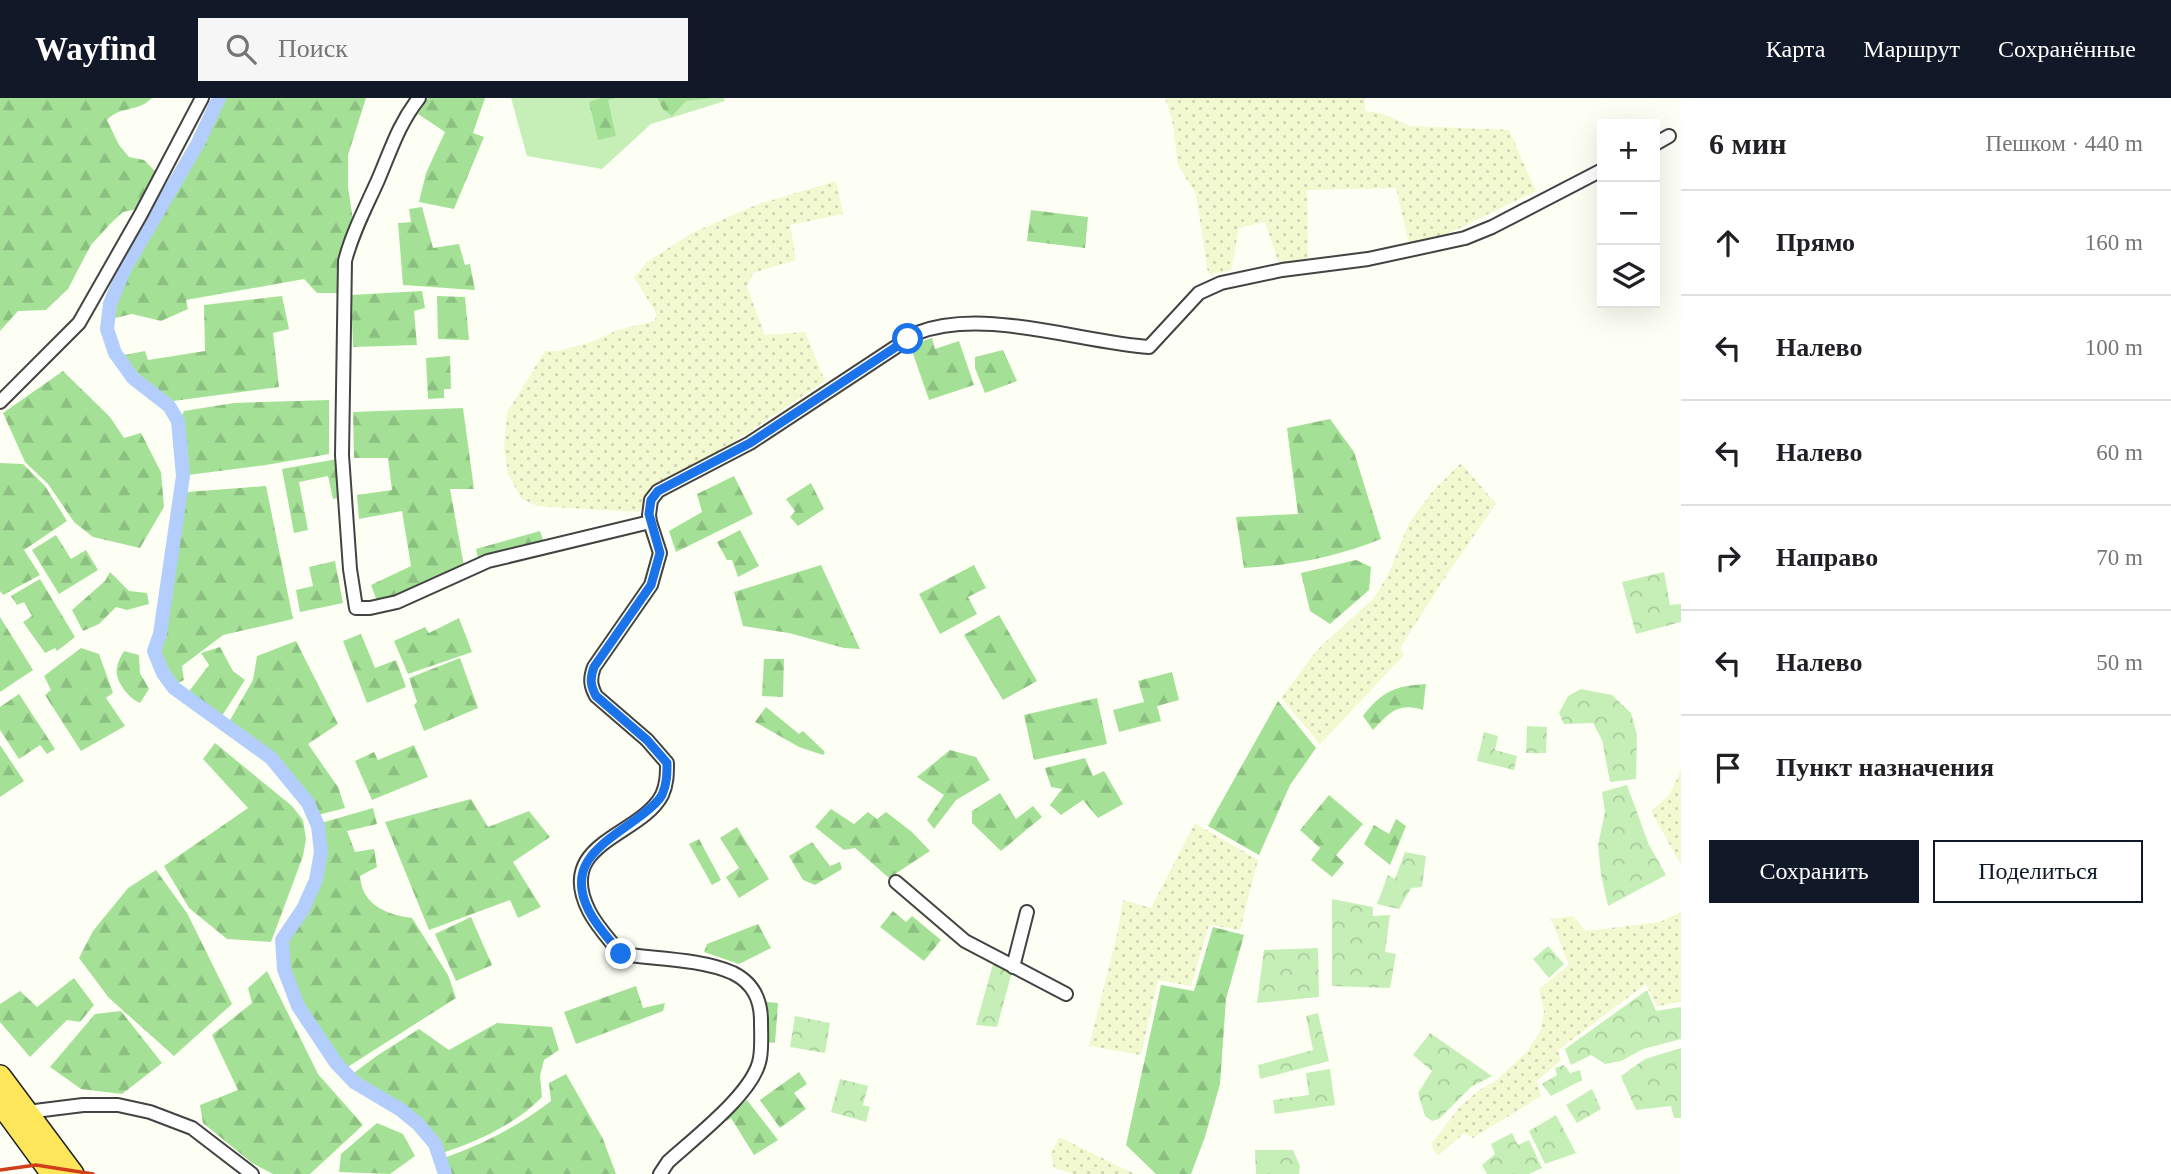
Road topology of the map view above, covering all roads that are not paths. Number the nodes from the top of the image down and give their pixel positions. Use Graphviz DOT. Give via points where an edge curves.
graph roads {
  1 [pos="201,98"];
  2 [pos="419,98"];
  3 [pos="1669,136"];
  4 [pos="1660,141"];
  5 [pos="1597,173"];
  6 [pos="0,402"];
  7 [pos="650,522"];
  8 [pos="896,882"];
  9 [pos="1027,912"];
  10 [pos="1013,967"];
  11 [pos="1066,994"];
  12 [pos="0,1076"];
  13 [pos="0,1103"];
  14 [pos="27,1112"];
  15 [pos="52,1174"];
  16 [pos="72,1174"];
  17 [pos="252,1174"];
  18 [pos="660,1174"];
  1 -- 6 [label="street" via="79,323"];
  2 -- 7 [label="street" via="394,137 345,261 342,455 356,608 397,602 488,561"];
  3 -- 4 [label="street"];
  5 -- 7 [label="street" via="1465,238 1221,283 1199,293 1149,347 1033,328 931,327 750,443 666,485 651,500"];
  7 -- 18 [label="street" via="660,553 651,585 594,667 591,687 667,763 667,779 653,806 591,853 584,865 582,892 588,909 621,954 715,967 734,974 749,983 761,1015 760,1060 748,1087 668,1161"];
  8 -- 10 [label="street" via="965,941"];
  9 -- 10 [label="street"];
  10 -- 11 [label="street"];
  12 -- 14 [label="highway"];
  13 -- 15 [label="highway"];
  14 -- 16 [label="highway"];
  14 -- 17 [label="street" via="83,1105 118,1105 150,1112 192,1128"];
}
